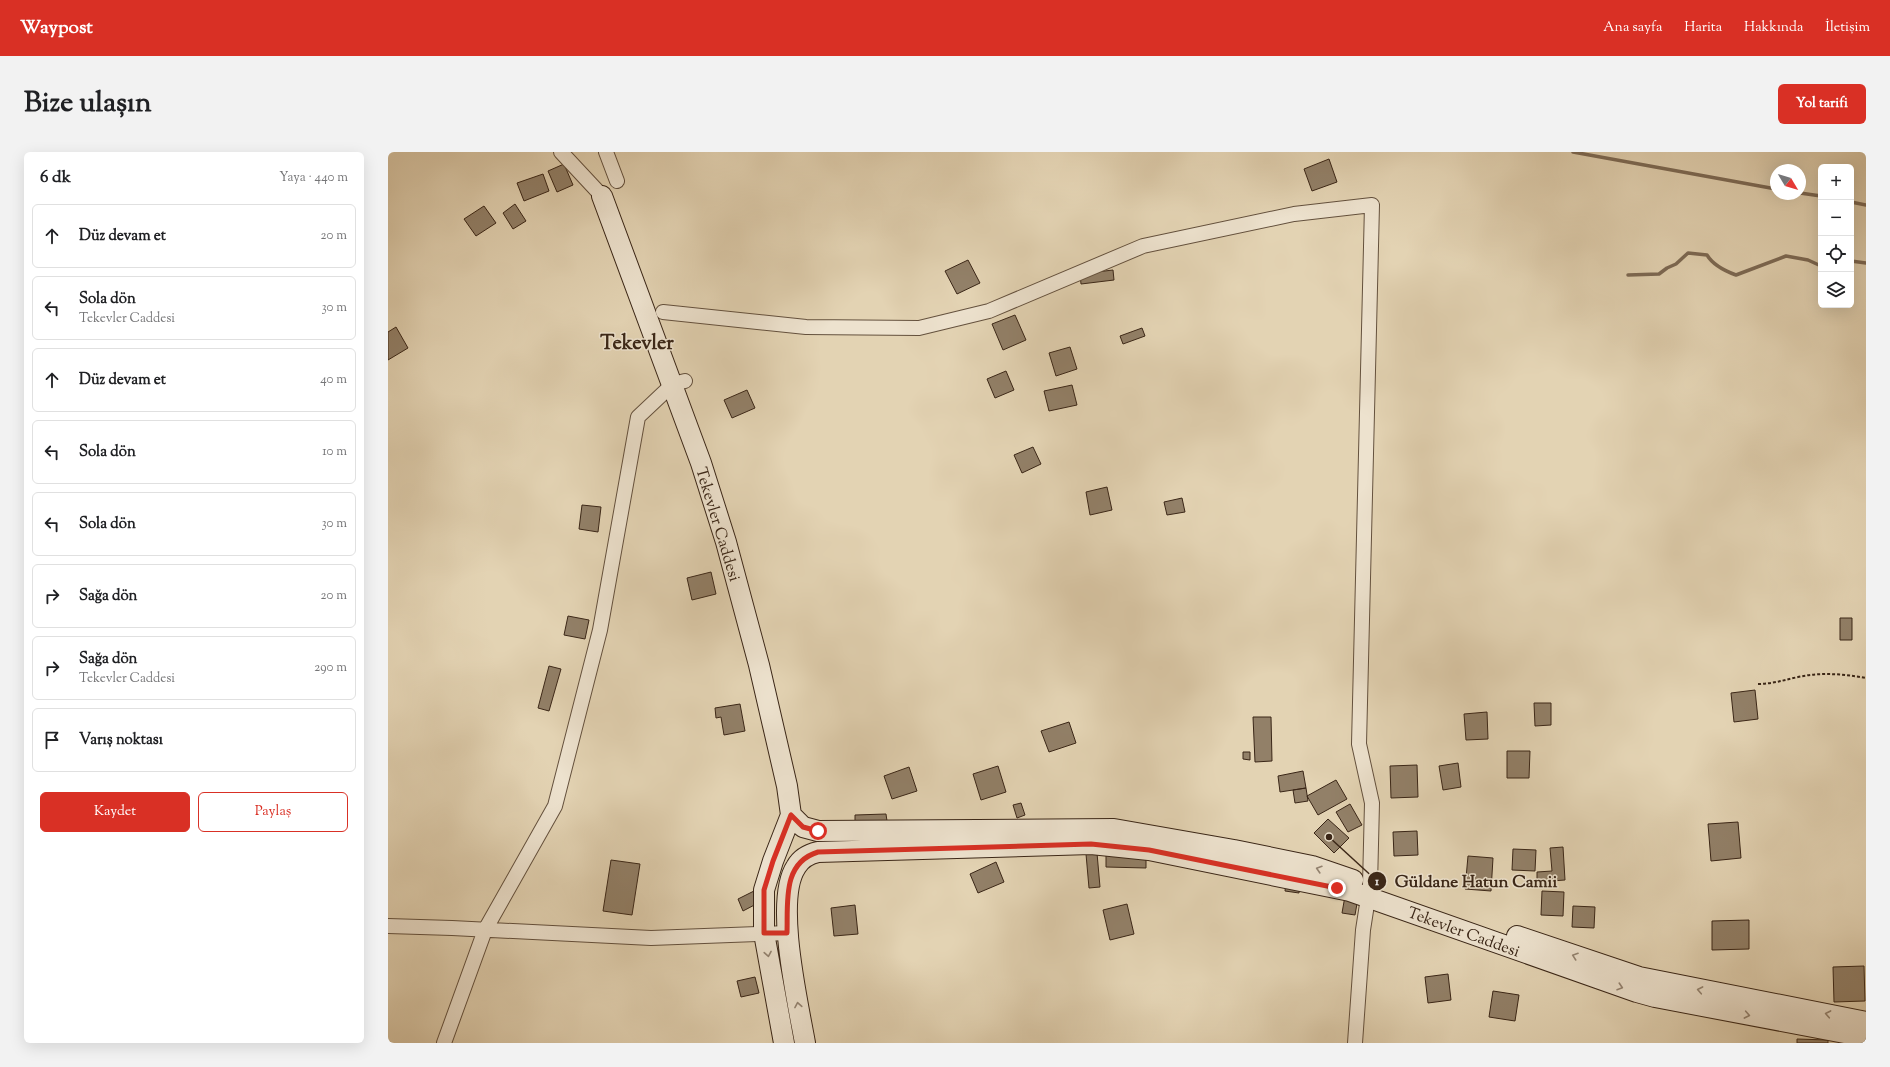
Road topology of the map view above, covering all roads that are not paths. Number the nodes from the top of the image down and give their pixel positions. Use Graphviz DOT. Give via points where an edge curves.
graph roads {
  1 [pos="561,152"];
  2 [pos="606,152"];
  3 [pos="617,181"];
  4 [pos="602,196"];
  5 [pos="664,312"];
  6 [pos="679,382"];
  7 [pos="791,815"];
  8 [pos="1369,891"];
  9 [pos="388,926"];
  10 [pos="485,930"];
  11 [pos="764,933"];
  12 [pos="787,933"];
  13 [pos="1866,1022"];
  14 [pos="1866,1037"];
  15 [pos="444,1043"];
  16 [pos="784,1043"];
  17 [pos="805,1043"];
  18 [pos="1355,1043"];
  1 -- 4 [label="street"];
  2 -- 3 [label="street"];
  4 -- 6 [label="street, Tekevler Caddesi"];
  5 -- 8 [label="street" via="806,327 919,328 989,311 1143,246 1294,214 1372,205 1359,744 1372,803"];
  6 -- 7 [label="street, Tekevler Caddesi" via="759,664 787,786"];
  6 -- 10 [label="street" via="638,417 600,630 556,806"];
  8 -- 7 [label="street, one-way" via="1312,866 1114,829 818,831 803,827"];
  7 -- 11 [label="street, Tekevler Caddesi" via="764,890"];
  8 -- 12 [label="street, Tekevler Caddesi" via="1350,891 1149,850 1091,844 818,852 802,860 793,872 788,896"];
  13 -- 8 [label="street, one-way" via="1639,977"];
  8 -- 14 [label="street, Tekevler Caddesi, one-way" via="1655,997"];
  8 -- 18 [label="street" via="1363,930"];
  9 -- 10 [label="street"];
  10 -- 11 [label="street" via="651,938"];
  10 -- 15 [label="street"];
  11 -- 12 [label="street"];
  11 -- 16 [label="street, Tekevler Caddesi, one-way"];
  17 -- 12 [label="street, one-way"];
}
